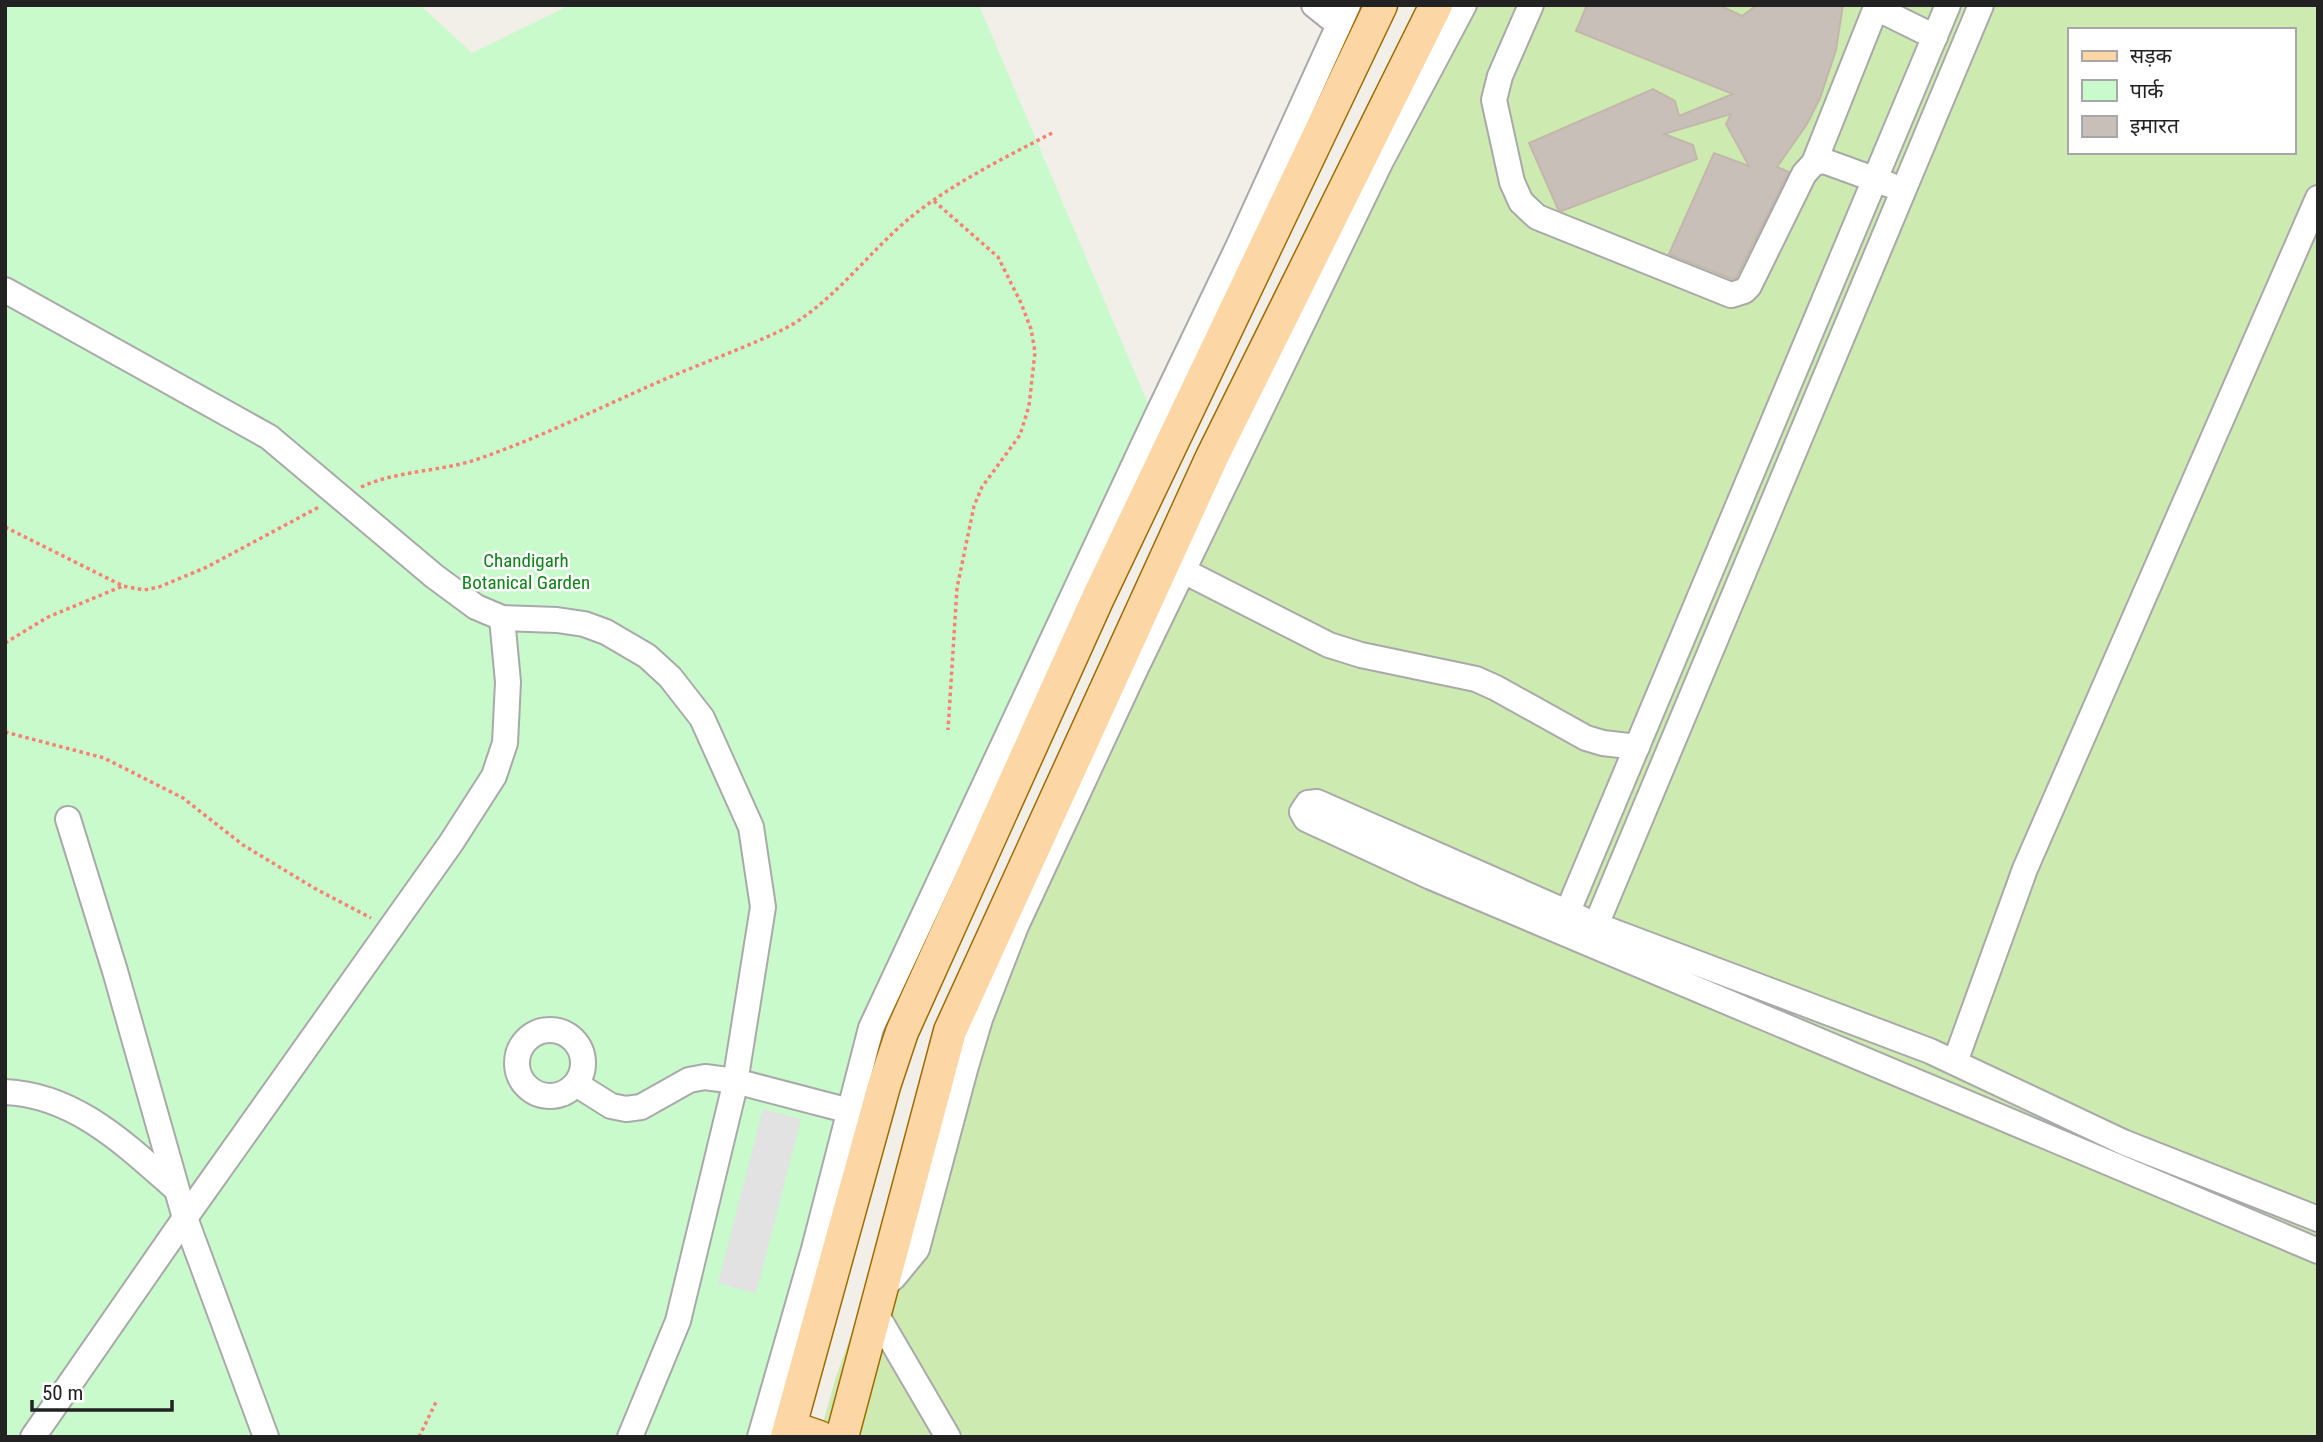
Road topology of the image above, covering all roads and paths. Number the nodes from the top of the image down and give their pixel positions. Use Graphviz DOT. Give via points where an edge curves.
graph roads {
  1 [pos="1314,5"];
  2 [pos="1381,5"];
  3 [pos="1436,5"];
  4 [pos="1464,5"];
  5 [pos="1531,5"];
  6 [pos="1948,5"];
  7 [pos="1981,5"];
  8 [pos="1877,7"];
  9 [pos="1343,15"];
  10 [pos="1935,37"];
  11 [pos="1052,133"];
  12 [pos="1814,163"];
  13 [pos="1875,179"];
  14 [pos="1903,190"];
  15 [pos="2318,198"];
  16 [pos="934,201"];
  17 [pos="5,290"];
  18 [pos="339,496"];
  19 [pos="5,527"];
  20 [pos="1174,566"];
  21 [pos="123,586"];
  22 [pos="502,618"];
  23 [pos="5,643"];
  24 [pos="947,730"];
  25 [pos="5,732"];
  26 [pos="1637,747"];
  27 [pos="68,819"];
  28 [pos="1568,911"];
  29 [pos="1596,925"];
  30 [pos="390,929"];
  31 [pos="1930,1051"];
  32 [pos="1955,1062"];
  33 [pos="735,1081"];
  34 [pos="1917,1081"];
  35 [pos="576,1084"];
  36 [pos="5,1092"];
  37 [pos="850,1111"];
  38 [pos="176,1188"];
  39 [pos="185,1218"];
  40 [pos="2318,1219"];
  41 [pos="2318,1251"];
  42 [pos="878,1300"];
  43 [pos="436,1402"];
  44 [pos="822,1435"];
  45 [pos="33,1437"];
  46 [pos="266,1437"];
  47 [pos="419,1437"];
  48 [pos="630,1437"];
  49 [pos="760,1437"];
  50 [pos="948,1437"];
  1 -- 9 [label="street"];
  2 -- 44 [label="main road" via="1097,600 902,1032 884,1086"];
  3 -- 20 [label="main road" via="1212,457"];
  4 -- 20 [label="street"];
  5 -- 12 [label="street" via="1494,100 1512,182 1521,202 1537,217 1731,295 1749,286 1804,174"];
  6 -- 10 [label="street"];
  7 -- 14 [label="street"];
  8 -- 10 [label="street"];
  8 -- 12 [label="street"];
  9 -- 37 [label="street" via="871,1028"];
  10 -- 13 [label="street"];
  11 -- 16 [label="path"];
  12 -- 13 [label="street" via="1824,161"];
  13 -- 14 [label="street"];
  13 -- 26 [label="street"];
  14 -- 29 [label="street"];
  15 -- 32 [label="street" via="2025,869"];
  16 -- 18 [label="path" via="782,330 486,456 454,467 391,475"];
  16 -- 24 [label="path" via="998,257 1021,303 1035,352 1030,406 1020,435 982,486 974,506 957,588"];
  17 -- 18 [label="street" via="269,437"];
  18 -- 21 [label="path" via="189,575 144,590"];
  18 -- 22 [label="street" via="434,576 476,607"];
  19 -- 21 [label="path"];
  20 -- 26 [label="street" via="1329,645 1476,679 1586,738"];
  20 -- 42 [label="main road" via="950,1031"];
  21 -- 23 [label="path" via="48,617"];
  22 -- 30 [label="street" via="508,682 506,731 494,776"];
  22 -- 33 [label="street" via="557,620 606,632 647,656 702,718 751,827 763,907"];
  25 -- 30 [label="path" via="104,758 183,798 243,845"];
  26 -- 28 [label="street"];
  27 -- 38 [label="street"];
  28 -- 29 [label="street"];
  28 -- 34 [label="street" via="1317,802 1303,808 1306,819 1431,877"];
  29 -- 31 [label="street"];
  30 -- 39 [label="street"];
  31 -- 32 [label="street"];
  31 -- 34 [label="street"];
  32 -- 40 [label="street" via="2123,1142"];
  33 -- 35 [label="street" via="690,1080 642,1107 626,1109 611,1106"];
  33 -- 37 [label="street"];
  33 -- 48 [label="street" via="678,1321"];
  34 -- 41 [label="street"];
  36 -- 38 [label="street" via="30,1093 73,1108 127,1145"];
  37 -- 49 [label="street"];
  38 -- 39 [label="street"];
  39 -- 45 [label="street"];
  39 -- 46 [label="street"];
  42 -- 44 [label="main road"];
  42 -- 50 [label="street"];
  43 -- 47 [label="path"];
}
